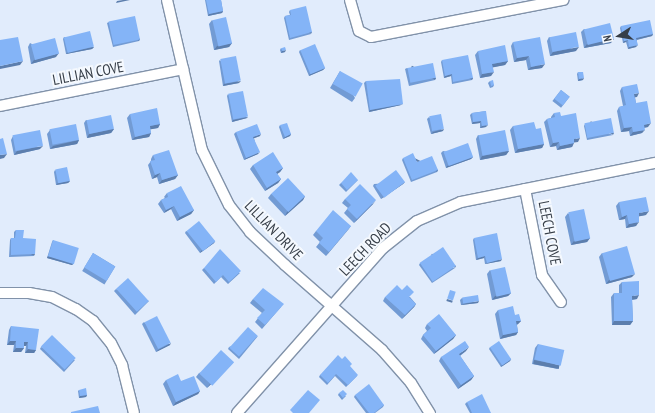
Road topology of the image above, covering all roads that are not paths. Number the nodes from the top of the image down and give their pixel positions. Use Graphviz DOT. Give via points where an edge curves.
graph roads {
  1 [pos="167,0"];
  2 [pos="350,0"];
  3 [pos="564,0"];
  4 [pos="183,69"];
  5 [pos="0,106"];
  6 [pos="655,163"];
  7 [pos="526,189"];
  8 [pos="0,293"];
  9 [pos="561,302"];
  10 [pos="333,305"];
  11 [pos="134,413"];
  12 [pos="237,413"];
  13 [pos="430,413"];
  1 -- 4 [label="street, LILLIAN DRIVE"];
  2 -- 3 [label="street" via="359,31 371,38"];
  4 -- 5 [label="street, LILLIAN COVE"];
  4 -- 10 [label="street, LILLIAN DRIVE" via="202,150 229,205 250,232 284,265"];
  6 -- 7 [label="street, LEECH ROAD"];
  7 -- 9 [label="street, LEECH COVE" via="542,275"];
  7 -- 10 [label="street, LEECH ROAD" via="451,205 417,221 383,248"];
  8 -- 11 [label="street" via="29,293 52,297 93,321 111,344 122,365"];
  10 -- 12 [label="street, LEECH ROAD"];
  10 -- 13 [label="street, LILLIAN DRIVE" via="398,367"];
}
